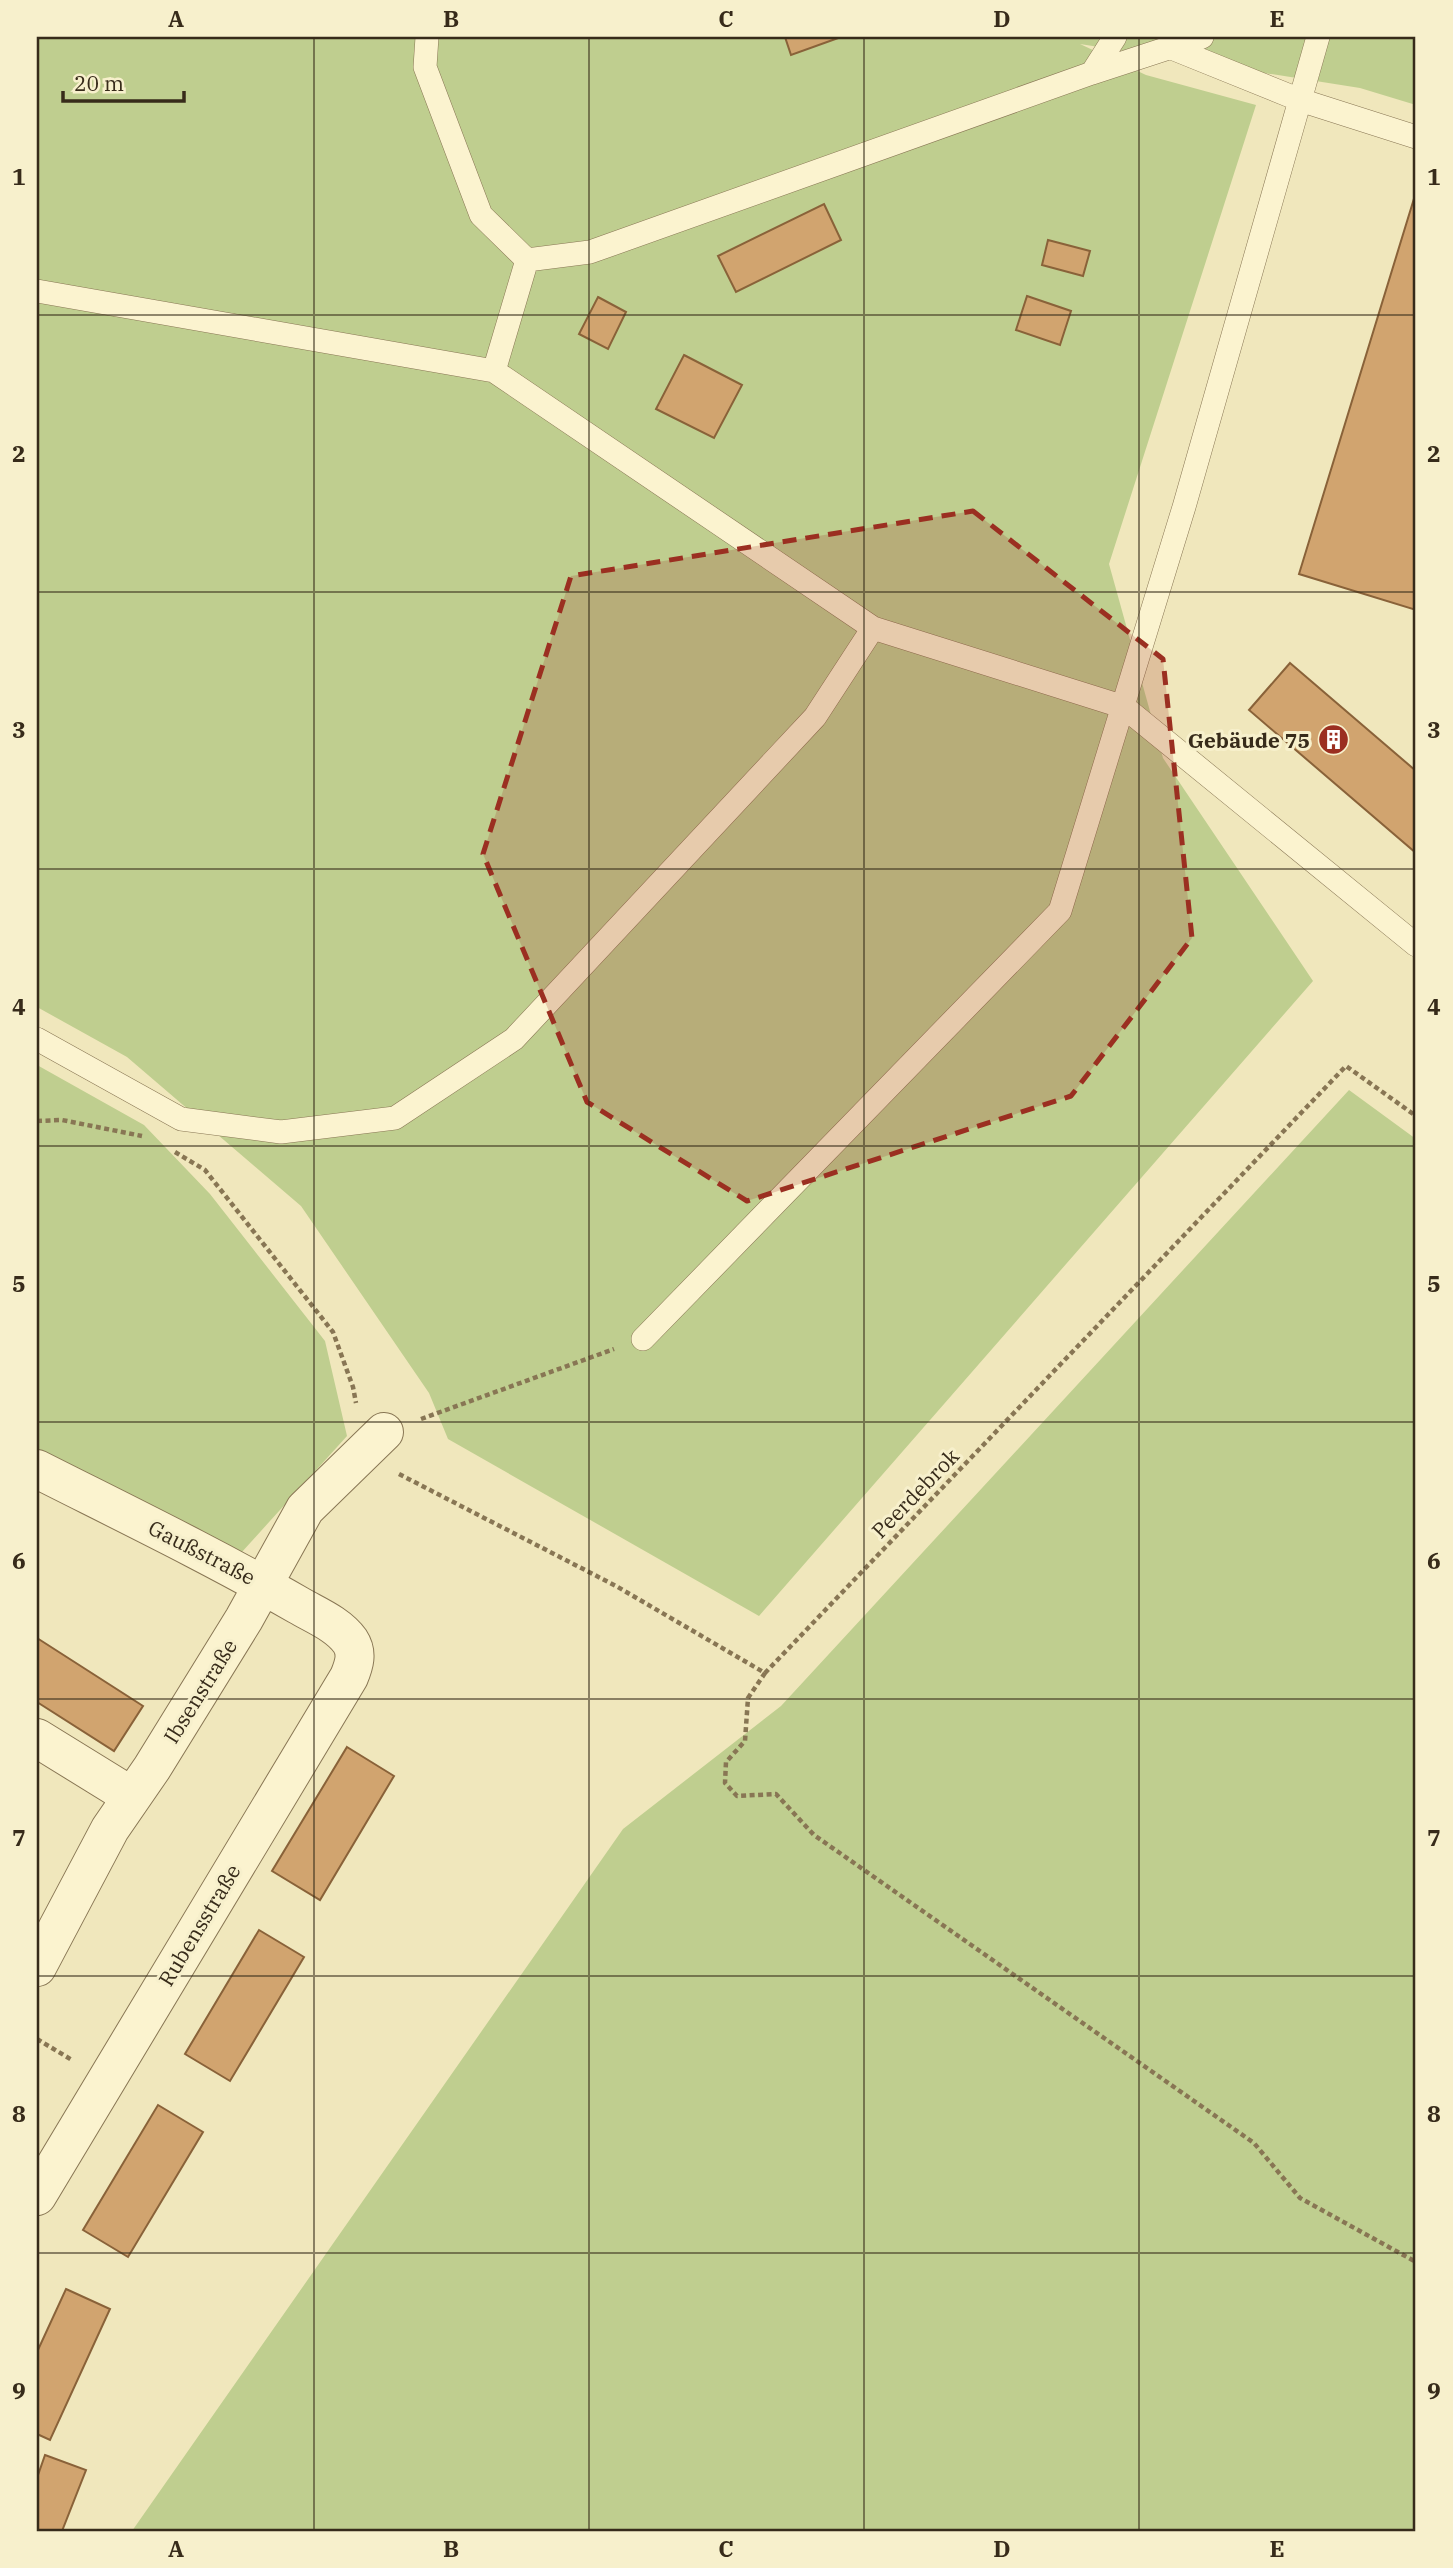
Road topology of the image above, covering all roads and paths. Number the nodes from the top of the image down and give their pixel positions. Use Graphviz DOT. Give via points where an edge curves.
graph roads {
  1 [pos="427,37"];
  2 [pos="1115,37"];
  3 [pos="1202,37"];
  4 [pos="1318,37"];
  5 [pos="1168,47"];
  6 [pos="1092,73"];
  7 [pos="1300,100"];
  8 [pos="1416,137"];
  9 [pos="527,260"];
  10 [pos="37,291"];
  11 [pos="494,371"];
  12 [pos="873,628"];
  13 [pos="1124,707"];
  14 [pos="1416,945"];
  15 [pos="37,1039"];
  16 [pos="1416,1116"];
  17 [pos="37,1121"];
  18 [pos="153,1138"];
  19 [pos="174,1151"];
  20 [pos="643,1339"];
  21 [pos="373,1443"];
  22 [pos="37,1469"];
  23 [pos="263,1584"];
  24 [pos="355,1651"];
  25 [pos="765,1673"];
  26 [pos="37,1738"];
  27 [pos="131,1796"];
  28 [pos="37,1967"];
  29 [pos="37,2196"];
  30 [pos="1416,2262"];
  1 -- 9 [label="lane" via="425,67 481,215"];
  2 -- 6 [label="lane"];
  3 -- 5 [label="lane"];
  4 -- 7 [label="lane"];
  5 -- 6 [label="lane"];
  5 -- 7 [label="lane"];
  6 -- 9 [label="lane" via="590,252"];
  7 -- 8 [label="lane"];
  7 -- 13 [label="lane"];
  9 -- 11 [label="lane"];
  10 -- 11 [label="lane"];
  11 -- 12 [label="lane"];
  12 -- 13 [label="lane"];
  12 -- 15 [label="lane" via="815,717 514,1039 395,1118 281,1132 181,1119"];
  13 -- 14 [label="lane"];
  13 -- 20 [label="lane" via="1060,911"];
  16 -- 25 [label="path, Peerdebrok" via="1346,1066"];
  17 -- 18 [label="path" via="62,1120"];
  19 -- 21 [label="path" via="205,1170 333,1332"];
  20 -- 21 [label="path"];
  21 -- 23 [label="street, Ibsenstraße" via="304,1509"];
  21 -- 25 [label="path"];
  22 -- 23 [label="street, Gaußstraße"];
  23 -- 24 [label="street, Gaußstraße" via="334,1625"];
  23 -- 27 [label="street, Ibsenstraße"];
  24 -- 29 [label="street, Rubensstraße" via="349,1677"];
  25 -- 30 [label="path" via="748,1698 745,1741 726,1762 725,1783 737,1796 776,1794 814,1835 1254,2143 1300,2198"];
  26 -- 27 [label="street"];
  27 -- 28 [label="street, Ibsenstraße"];
}
